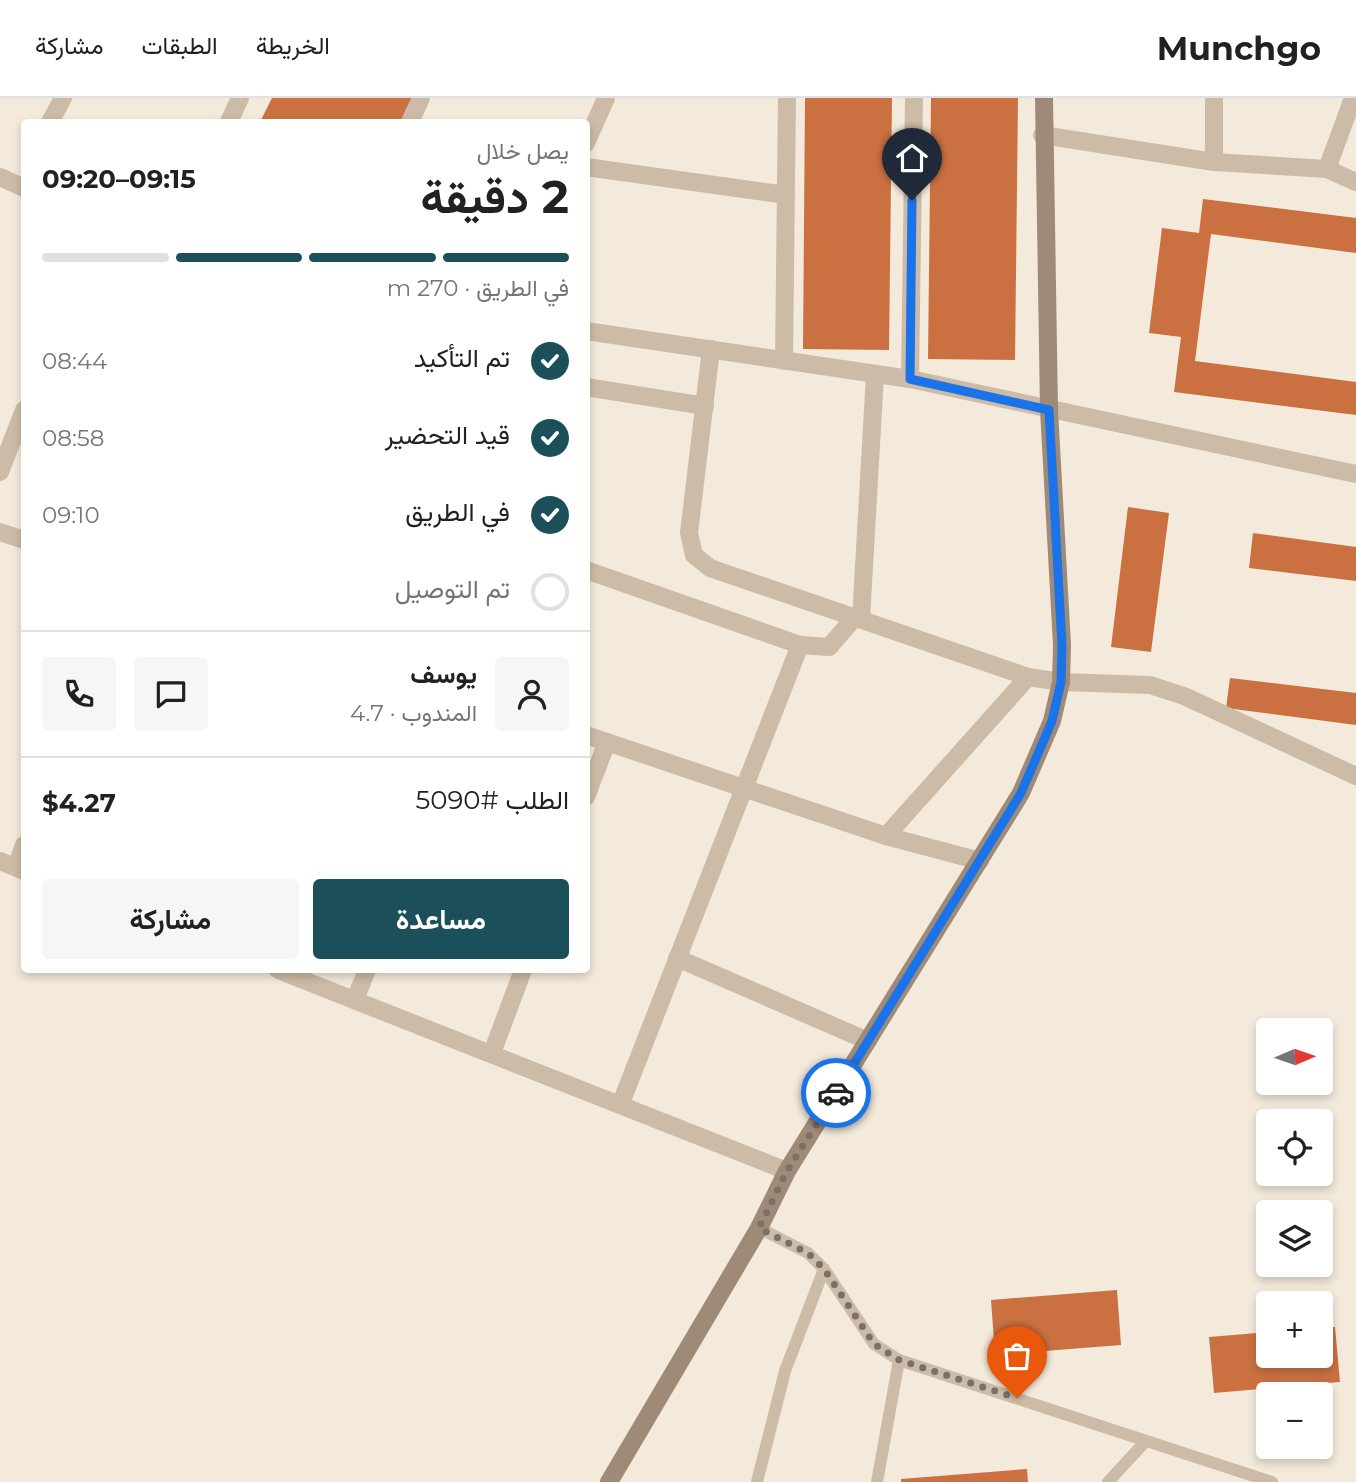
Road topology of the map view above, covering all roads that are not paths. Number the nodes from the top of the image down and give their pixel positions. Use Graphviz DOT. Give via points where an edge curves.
graph roads {
  1 [pos="63,98"];
  2 [pos="421,98"];
  3 [pos="607,98"];
  4 [pos="787,98"];
  5 [pos="914,98"];
  6 [pos="1044,98"];
  7 [pos="1214,98"];
  8 [pos="1353,98"];
  9 [pos="234,100"];
  10 [pos="52,119"];
  11 [pos="230,119"];
  12 [pos="411,119"];
  13 [pos="590,134"];
  14 [pos="1042,135"];
  15 [pos="1214,162"];
  16 [pos="590,168"];
  17 [pos="1327,169"];
  18 [pos="0,177"];
  19 [pos="21,182"];
  20 [pos="1356,182"];
  21 [pos="786,195"];
  22 [pos="590,332"];
  23 [pos="711,349"];
  24 [pos="784,361"];
  25 [pos="875,375"];
  26 [pos="910,379"];
  27 [pos="590,388"];
  28 [pos="705,406"];
  29 [pos="1049,410"];
  30 [pos="21,418"];
  31 [pos="0,472"];
  32 [pos="1356,474"];
  33 [pos="0,532"];
  34 [pos="21,539"];
  35 [pos="590,571"];
  36 [pos="858,618"];
  37 [pos="800,645"];
  38 [pos="1028,677"];
  39 [pos="1061,682"];
  40 [pos="590,736"];
  41 [pos="607,742"];
  42 [pos="1356,776"];
  43 [pos="590,787"];
  44 [pos="742,788"];
  45 [pos="886,836"];
  46 [pos="980,861"];
  47 [pos="677,958"];
  48 [pos="286,973"];
  49 [pos="366,973"];
  50 [pos="522,973"];
  51 [pos="355,1000"];
  52 [pos="868,1041"];
  53 [pos="492,1053"];
  54 [pos="621,1103"];
  55 [pos="787,1171"];
  56 [pos="759,1228"];
  57 [pos="824,1269"];
  58 [pos="899,1360"];
  59 [pos="1144,1443"];
  60 [pos="609,1482"];
  61 [pos="757,1482"];
  62 [pos="877,1482"];
  63 [pos="1108,1482"];
  64 [pos="1272,1482"];
  1 -- 10 [label="street"];
  2 -- 12 [label="street"];
  3 -- 13 [label="street"];
  4 -- 21 [label="street"];
  5 -- 26 [label="street"];
  6 -- 14 [label="main road"];
  7 -- 15 [label="street"];
  8 -- 17 [label="street"];
  9 -- 11 [label="street"];
  14 -- 15 [label="street"];
  14 -- 29 [label="main road"];
  15 -- 17 [label="street"];
  16 -- 21 [label="street"];
  17 -- 20 [label="street"];
  18 -- 19 [label="street"];
  21 -- 24 [label="street"];
  22 -- 23 [label="street"];
  23 -- 24 [label="street"];
  23 -- 28 [label="street"];
  24 -- 25 [label="street"];
  25 -- 26 [label="street"];
  25 -- 36 [label="street"];
  26 -- 29 [label="street"];
  27 -- 28 [label="street"];
  28 -- 36 [label="street" via="689,533 694,555 710,568"];
  29 -- 32 [label="street"];
  29 -- 39 [label="main road"];
  30 -- 31 [label="street"];
  33 -- 34 [label="street"];
  35 -- 37 [label="street"];
  36 -- 37 [label="street" via="829,647"];
  36 -- 38 [label="street"];
  37 -- 44 [label="street"];
  38 -- 39 [label="street"];
  38 -- 45 [label="street"];
  39 -- 42 [label="street" via="1150,685"];
  39 -- 46 [label="main road" via="1052,721 1021,793"];
  40 -- 41 [label="street"];
  41 -- 43 [label="street"];
  41 -- 44 [label="street"];
  44 -- 45 [label="street"];
  44 -- 47 [label="street"];
  45 -- 46 [label="street"];
  46 -- 52 [label="main road"];
  47 -- 52 [label="street"];
  47 -- 54 [label="street"];
  48 -- 51 [label="street"];
  49 -- 51 [label="street"];
  50 -- 53 [label="street"];
  51 -- 53 [label="street"];
  52 -- 55 [label="main road"];
  53 -- 54 [label="street"];
  54 -- 55 [label="street"];
  55 -- 56 [label="main road"];
  56 -- 57 [label="lane" via="808,1253"];
  56 -- 60 [label="main road"];
  57 -- 58 [label="lane" via="874,1344"];
  57 -- 61 [label="lane" via="785,1371"];
  58 -- 59 [label="lane"];
  58 -- 62 [label="lane"];
  59 -- 63 [label="lane"];
  59 -- 64 [label="lane"];
}
